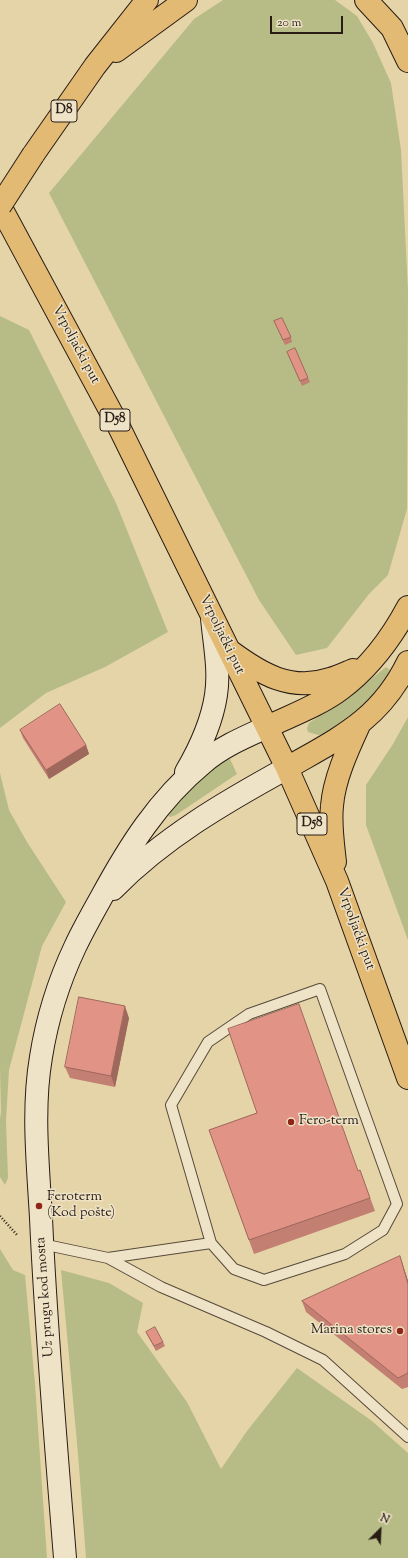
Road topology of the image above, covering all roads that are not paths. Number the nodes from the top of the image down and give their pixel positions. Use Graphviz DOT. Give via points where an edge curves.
graph roads {
  1 [pos="147,0"];
  2 [pos="186,0"];
  3 [pos="366,0"];
  4 [pos="408,61"];
  5 [pos="95,66"];
  6 [pos="0,206"];
  7 [pos="408,607"];
  8 [pos="212,618"];
  9 [pos="228,649"];
  10 [pos="408,662"];
  11 [pos="368,664"];
  12 [pos="360,725"];
  13 [pos="267,727"];
  14 [pos="287,768"];
  15 [pos="180,782"];
  16 [pos="337,881"];
  17 [pos="98,904"];
  18 [pos="408,1078"];
  19 [pos="211,1243"];
  20 [pos="42,1244"];
  21 [pos="108,1258"];
  22 [pos="408,1437"];
  23 [pos="65,1558"];
  1 -- 5 [label="main road, D8"];
  2 -- 5 [label="main road"];
  3 -- 4 [label="main road" via="392,28"];
  5 -- 6 [label="main road, D8, bridge"];
  6 -- 8 [label="main road, Vrpoljački put / D58" via="118,425"];
  7 -- 11 [label="main road" via="384,647"];
  8 -- 9 [label="main road, Vrpoljački put / D58"];
  8 -- 15 [label="street" via="217,665 216,694 209,725"];
  9 -- 11 [label="main road" via="251,667 272,678 294,683 311,684 330,680"];
  9 -- 13 [label="main road, Vrpoljački put / D58"];
  10 -- 12 [label="main road" via="393,689"];
  11 -- 13 [label="main road" via="339,690"];
  12 -- 14 [label="main road"];
  12 -- 16 [label="main road" via="342,766 332,806"];
  13 -- 14 [label="main road, Vrpoljački put / D58"];
  13 -- 15 [label="street" via="230,745 205,761"];
  14 -- 16 [label="main road, Vrpoljački put / D58"];
  14 -- 17 [label="street" via="238,796 163,846 125,877"];
  15 -- 17 [label="street, Uz prugu kod mosta" via="144,828"];
  16 -- 18 [label="main road, Vrpoljački put / D58"];
  17 -- 20 [label="street, Uz prugu kod mosta" via="75,946 54,1000 41,1056 36,1102"];
  19 -- 19 [label="lane" via="171,1104 208,1042 249,1014 320,989 397,1204 383,1230 345,1254 264,1280 234,1269"];
  19 -- 21 [label="lane"];
  20 -- 21 [label="lane"];
  20 -- 23 [label="street, Uz prugu kod mosta"];
  21 -- 22 [label="lane" via="161,1287 266,1332 323,1360"];
}
